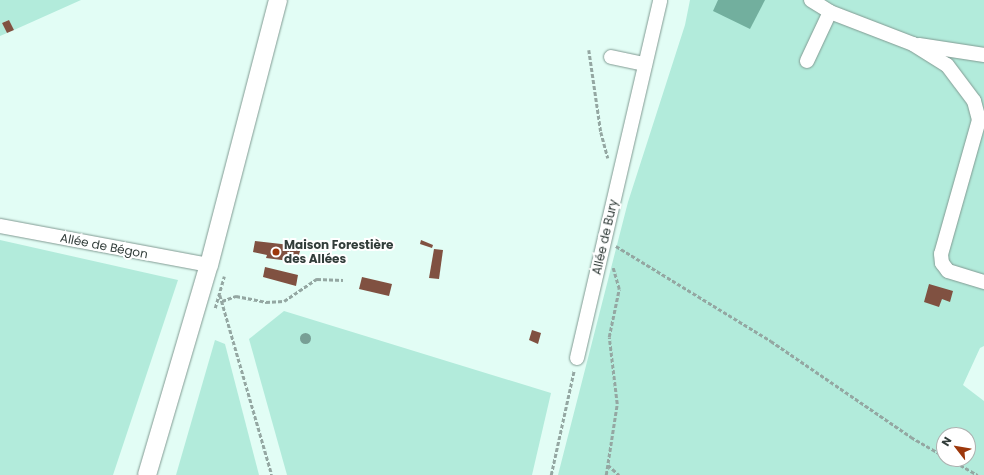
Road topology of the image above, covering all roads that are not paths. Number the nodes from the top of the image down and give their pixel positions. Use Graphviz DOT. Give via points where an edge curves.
graph roads {
  1 [pos="278,0"];
  2 [pos="660,0"];
  3 [pos="811,0"];
  4 [pos="830,12"];
  5 [pos="913,44"];
  6 [pos="984,55"];
  7 [pos="611,57"];
  8 [pos="807,61"];
  9 [pos="646,64"];
  10 [pos="982,117"];
  11 [pos="0,226"];
  12 [pos="209,265"];
  13 [pos="984,282"];
  14 [pos="577,358"];
  15 [pos="147,475"];
  1 -- 12 [label="main road"];
  2 -- 9 [label="street, Allée de Bury"];
  3 -- 4 [label="street"];
  4 -- 5 [label="street"];
  4 -- 8 [label="street"];
  5 -- 6 [label="street"];
  5 -- 10 [label="street" via="952,71 974,101"];
  7 -- 9 [label="street"];
  9 -- 14 [label="street, Allée de Bury"];
  10 -- 13 [label="street" via="941,254 942,263 948,271"];
  11 -- 12 [label="street, Allée de Bégon"];
  12 -- 15 [label="main road"];
}
